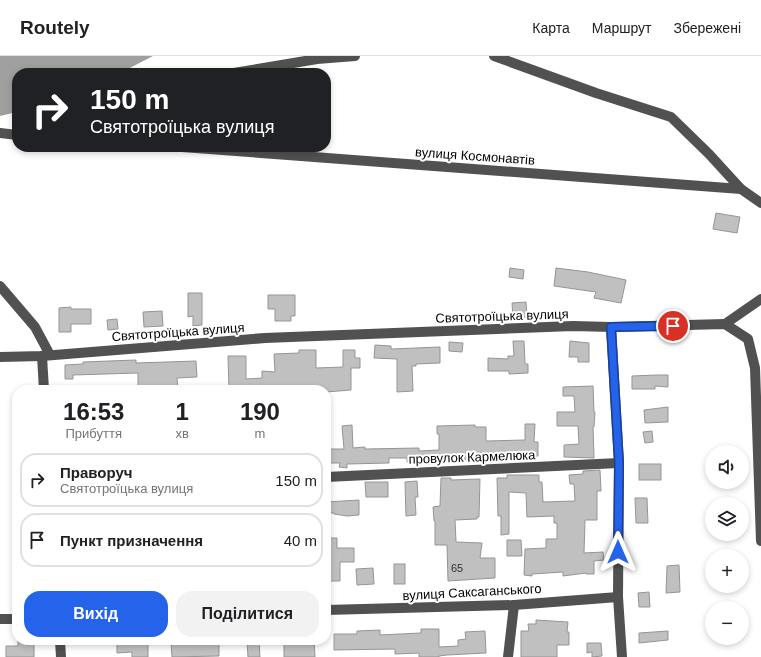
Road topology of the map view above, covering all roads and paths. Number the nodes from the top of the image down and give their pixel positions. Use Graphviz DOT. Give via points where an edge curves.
graph roads {
  1 [pos="354,56"];
  2 [pos="494,56"];
  3 [pos="264,68"];
  4 [pos="0,134"];
  5 [pos="12,135"];
  6 [pos="249,152"];
  7 [pos="741,189"];
  8 [pos="761,203"];
  9 [pos="0,286"];
  10 [pos="761,299"];
  11 [pos="725,324"];
  12 [pos="611,327"];
  13 [pos="46,355"];
  14 [pos="0,357"];
  15 [pos="44,385"];
  16 [pos="619,463"];
  17 [pos="331,477"];
  18 [pos="761,541"];
  19 [pos="618,597"];
  20 [pos="514,605"];
  21 [pos="331,610"];
  22 [pos="0,619"];
  23 [pos="12,619"];
  24 [pos="60,645"];
  25 [pos="61,657"];
  26 [pos="508,657"];
  27 [pos="622,657"];
  1 -- 3 [label="street"];
  2 -- 7 [label="street" via="671,117 710,154"];
  4 -- 5 [label="street"];
  6 -- 7 [label="street, вулиця Космонавтів"];
  7 -- 8 [label="street"];
  9 -- 13 [label="street" via="35,327"];
  10 -- 11 [label="street"];
  11 -- 12 [label="street, Святотроїцька вулиця"];
  11 -- 18 [label="street" via="748,339 755,368"];
  12 -- 13 [label="street, Святотроїцька вулиця" via="573,326 265,338"];
  12 -- 16 [label="street"];
  13 -- 14 [label="street, Святотроїцька вулиця"];
  13 -- 15 [label="street"];
  16 -- 17 [label="street, провулок Кармелюка"];
  16 -- 19 [label="street"];
  19 -- 20 [label="street, вулиця Саксаганського"];
  19 -- 27 [label="street"];
  20 -- 21 [label="street, вулиця Саксаганського"];
  20 -- 26 [label="street"];
  22 -- 23 [label="street"];
  24 -- 25 [label="street"];
}
